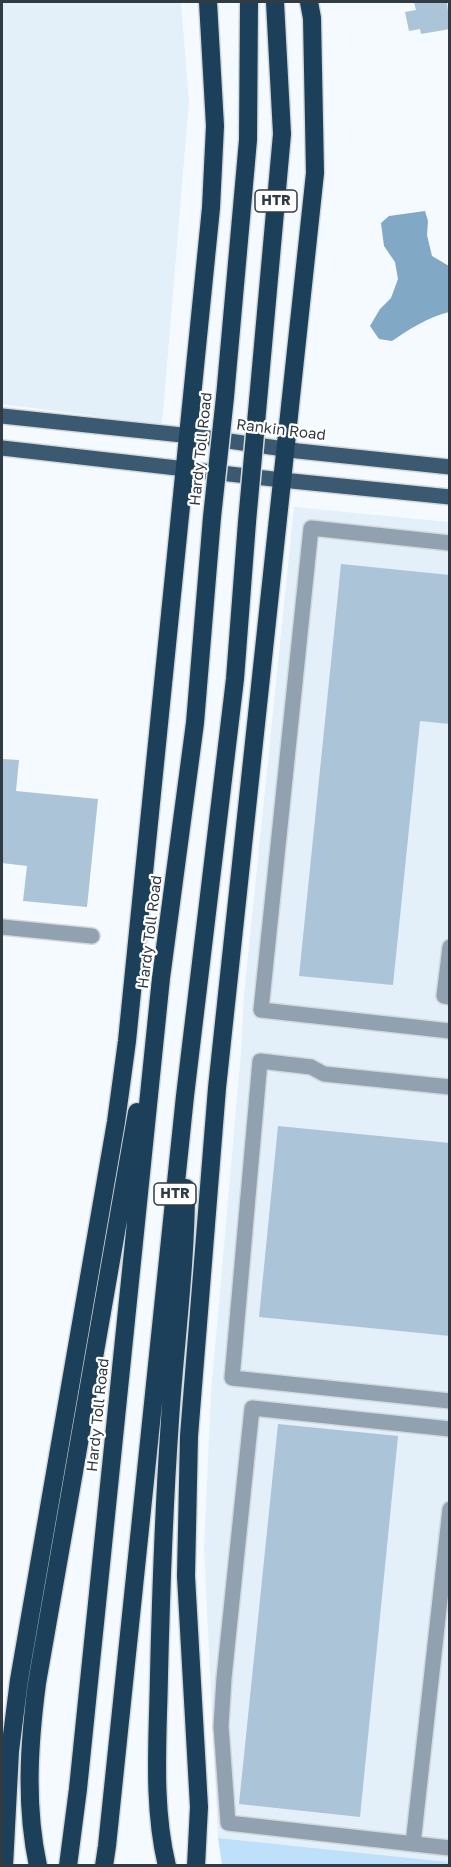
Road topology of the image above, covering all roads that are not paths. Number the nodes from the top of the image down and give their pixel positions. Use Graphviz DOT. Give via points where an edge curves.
graph roads {
  1 [pos="208,2"];
  2 [pos="249,2"];
  3 [pos="275,2"];
  4 [pos="309,2"];
  5 [pos="2,417"];
  6 [pos="188,436"];
  7 [pos="2,448"];
  8 [pos="285,449"];
  9 [pos="450,467"];
  10 [pos="184,469"];
  11 [pos="282,480"];
  12 [pos="450,497"];
  13 [pos="450,543"];
  14 [pos="2,927"];
  15 [pos="92,936"];
  16 [pos="450,947"];
  17 [pos="161,978"];
  18 [pos="450,997"];
  19 [pos="450,1031"];
  20 [pos="450,1087"];
  21 [pos="185,1096"];
  22 [pos="450,1401"];
  23 [pos="450,1429"];
  24 [pos="450,1509"];
  25 [pos="413,1844"];
  26 [pos="450,1848"];
  27 [pos="4,1866"];
  28 [pos="38,1866"];
  29 [pos="68,1866"];
  30 [pos="104,1866"];
  31 [pos="167,1866"];
  32 [pos="196,1866"];
  1 -- 6 [label="highway" via="215,126 213,178"];
  2 -- 17 [label="highway, Hardy Toll Road / HTR, bridge" via="248,140 225,398 195,723"];
  3 -- 21 [label="highway, HTR, bridge" via="282,135 235,679"];
  4 -- 8 [label="highway" via="315,172"];
  5 -- 6 [label="main road, Rankin Road"];
  6 -- 8 [label="main road, Rankin Road"];
  6 -- 10 [label="highway"];
  7 -- 10 [label="main road"];
  8 -- 9 [label="main road, Rankin Road"];
  8 -- 11 [label="highway"];
  10 -- 11 [label="main road"];
  10 -- 27 [label="highway" via="127,1041 19,1680 10,1751"];
  11 -- 12 [label="main road"];
  11 -- 32 [label="highway" via="217,1088 189,1436 186,1576 199,1807"];
  13 -- 19 [label="lane" via="311,528 261,1010"];
  14 -- 15 [label="lane"];
  16 -- 18 [label="lane" via="444,996"];
  17 -- 28 [label="highway" via="31,1730 29,1803"];
  17 -- 29 [label="highway, Hardy Toll Road / HTR"];
  20 -- 22 [label="lane" via="324,1074 311,1067 260,1061 232,1378"];
  21 -- 30 [label="highway, HTR"];
  21 -- 31 [label="highway" via="186,1234 162,1565 157,1784"];
  23 -- 25 [label="lane" via="252,1408 224,1678 221,1726 228,1823"];
  24 -- 25 [label="lane"];
  25 -- 26 [label="lane"];
}
